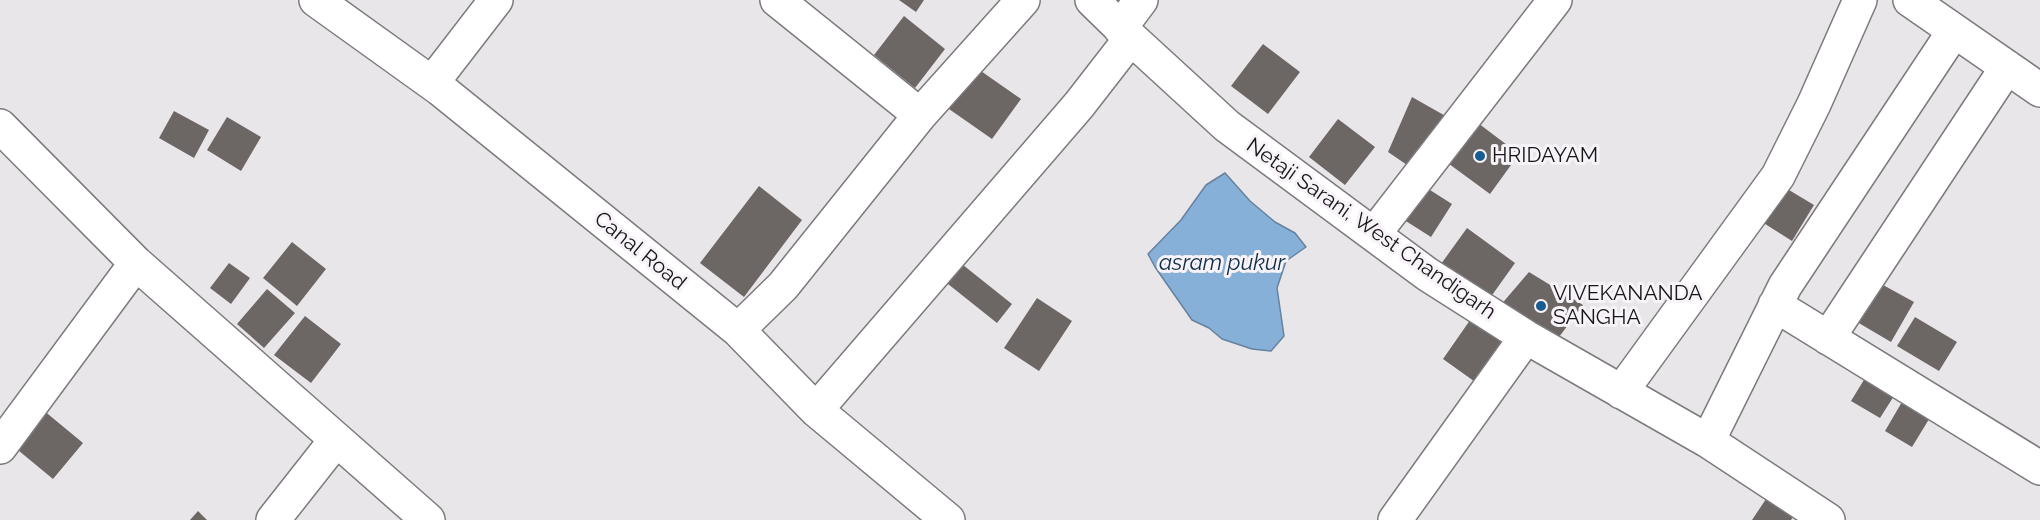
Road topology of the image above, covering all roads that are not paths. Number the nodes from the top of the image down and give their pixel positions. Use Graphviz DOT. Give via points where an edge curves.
graph roads {
  1 [pos="316,0"];
  2 [pos="496,0"];
  3 [pos="777,0"];
  4 [pos="1023,0"];
  5 [pos="1092,0"];
  6 [pos="1141,0"];
  7 [pos="1555,0"];
  8 [pos="1860,0"];
  9 [pos="1910,0"];
  10 [pos="1954,31"];
  11 [pos="1125,33"];
  12 [pos="2007,67"];
  13 [pos="432,83"];
  14 [pos="2040,90"];
  15 [pos="920,115"];
  16 [pos="0,126"];
  17 [pos="1374,234"];
  18 [pos="136,263"];
  19 [pos="1775,305"];
  20 [pos="738,330"];
  21 [pos="1526,337"];
  22 [pos="1828,338"];
  23 [pos="1621,392"];
  24 [pos="816,410"];
  25 [pos="336,440"];
  26 [pos="1708,441"];
  27 [pos="0,447"];
  28 [pos="2040,468"];
  29 [pos="273,520"];
  30 [pos="428,520"];
  31 [pos="948,520"];
  32 [pos="1395,520"];
  33 [pos="1828,520"];
  1 -- 13 [label="street, Canal Road"];
  2 -- 13 [label="street"];
  3 -- 15 [label="street"];
  4 -- 15 [label="street"];
  5 -- 11 [label="street, Netaji Sarani, West Chandigarh"];
  6 -- 11 [label="street"];
  7 -- 17 [label="street"];
  8 -- 23 [label="street" via="1778,176"];
  9 -- 10 [label="street"];
  10 -- 12 [label="street"];
  10 -- 19 [label="street"];
  11 -- 17 [label="street, Netaji Sarani, West Chandigarh" via="1227,126"];
  11 -- 24 [label="street" via="1079,105"];
  12 -- 14 [label="street"];
  12 -- 22 [label="street"];
  13 -- 20 [label="street, Canal Road"];
  15 -- 20 [label="street" via="783,286"];
  16 -- 18 [label="street"];
  17 -- 21 [label="street, Netaji Sarani, West Chandigarh" via="1427,274"];
  18 -- 25 [label="street"];
  18 -- 27 [label="street"];
  19 -- 22 [label="street"];
  19 -- 26 [label="street"];
  20 -- 24 [label="street, Canal Road"];
  21 -- 23 [label="street, Netaji Sarani, West Chandigarh"];
  21 -- 32 [label="street"];
  22 -- 28 [label="street"];
  23 -- 26 [label="street, Netaji Sarani, West Chandigarh"];
  24 -- 31 [label="street, Canal Road"];
  25 -- 29 [label="street"];
  25 -- 30 [label="street"];
  26 -- 33 [label="street, Netaji Sarani, West Chandigarh"];
}
